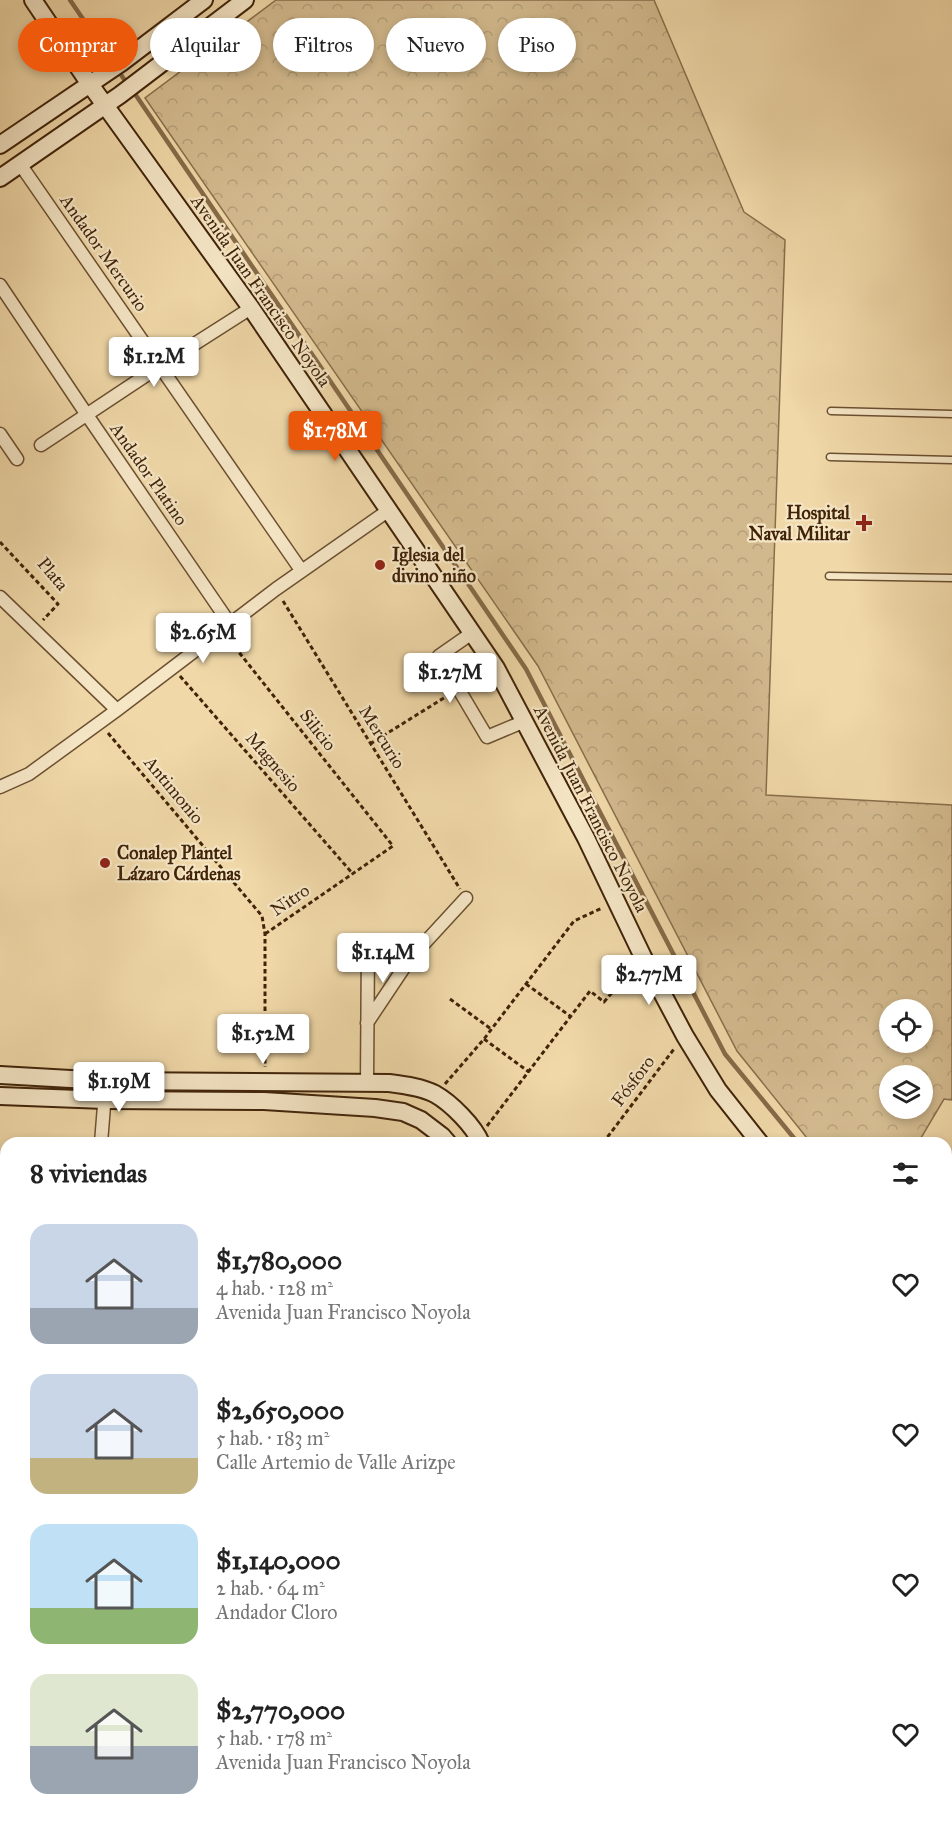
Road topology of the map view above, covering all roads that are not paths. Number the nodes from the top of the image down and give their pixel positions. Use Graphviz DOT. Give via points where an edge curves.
graph roads {
  1 [pos="33,0"];
  2 [pos="204,0"];
  3 [pos="246,0"];
  4 [pos="222,18"];
  5 [pos="144,46"];
  6 [pos="150,55"];
  7 [pos="151,72"];
  8 [pos="96,79"];
  9 [pos="105,105"];
  10 [pos="3,138"];
  11 [pos="20,164"];
  12 [pos="0,178"];
  13 [pos="0,285"];
  14 [pos="251,308"];
  15 [pos="160,366"];
  16 [pos="831,411"];
  17 [pos="952,414"];
  18 [pos="87,415"];
  19 [pos="0,434"];
  20 [pos="41,445"];
  21 [pos="830,457"];
  22 [pos="17,459"];
  23 [pos="952,460"];
  24 [pos="389,510"];
  25 [pos="301,570"];
  26 [pos="829,576"];
  27 [pos="952,578"];
  28 [pos="0,597"];
  29 [pos="226,627"];
  30 [pos="472,633"];
  31 [pos="117,710"];
  32 [pos="525,721"];
  33 [pos="0,787"];
  34 [pos="466,898"];
  35 [pos="368,945"];
  36 [pos="368,1023"];
  37 [pos="0,1075"];
  38 [pos="106,1081"];
  39 [pos="265,1082"];
  40 [pos="367,1082"];
  41 [pos="0,1096"];
  42 [pos="105,1100"];
  43 [pos="264,1101"];
  44 [pos="102,1137"];
  45 [pos="443,1137"];
  46 [pos="477,1137"];
  47 [pos="755,1137"];
  1 -- 8 [label="street, Avenida Juan Francisco Noyola"];
  2 -- 5 [label="street"];
  3 -- 4 [label="street"];
  5 -- 6 [label="street"];
  5 -- 8 [label="street"];
  7 -- 9 [label="street"];
  8 -- 9 [label="street, Avenida Juan Francisco Noyola"];
  8 -- 10 [label="street"];
  9 -- 11 [label="street"];
  9 -- 14 [label="street, Avenida Juan Francisco Noyola"];
  11 -- 12 [label="street"];
  11 -- 15 [label="street, Andador Mercurio"];
  13 -- 18 [label="street, Andador Platino"];
  14 -- 15 [label="street"];
  14 -- 24 [label="street, Avenida Juan Francisco Noyola"];
  15 -- 18 [label="street"];
  15 -- 25 [label="street, Andador Mercurio"];
  16 -- 17 [label="lane"];
  18 -- 20 [label="street"];
  18 -- 29 [label="street, Andador Platino"];
  19 -- 22 [label="street"];
  21 -- 23 [label="lane"];
  24 -- 25 [label="street"];
  24 -- 30 [label="street, Avenida Juan Francisco Noyola"];
  25 -- 29 [label="street"];
  26 -- 27 [label="lane"];
  28 -- 31 [label="street"];
  29 -- 31 [label="street"];
  30 -- 32 [label="street, Avenida Juan Francisco Noyola"];
  30 -- 32 [label="street" via="439,656 458,689 487,737"];
  31 -- 33 [label="street" via="29,774"];
  32 -- 47 [label="street, Avenida Juan Francisco Noyola" via="685,1036 718,1090"];
  34 -- 36 [label="street" via="409,960"];
  35 -- 36 [label="street"];
  36 -- 40 [label="street"];
  37 -- 38 [label="street"];
  38 -- 39 [label="street"];
  38 -- 42 [label="street"];
  39 -- 40 [label="street"];
  39 -- 43 [label="street"];
  40 -- 46 [label="street" via="415,1087 436,1095 462,1116"];
  41 -- 42 [label="street"];
  42 -- 43 [label="street"];
  42 -- 44 [label="street"];
  43 -- 45 [label="street" via="403,1112"];
}
